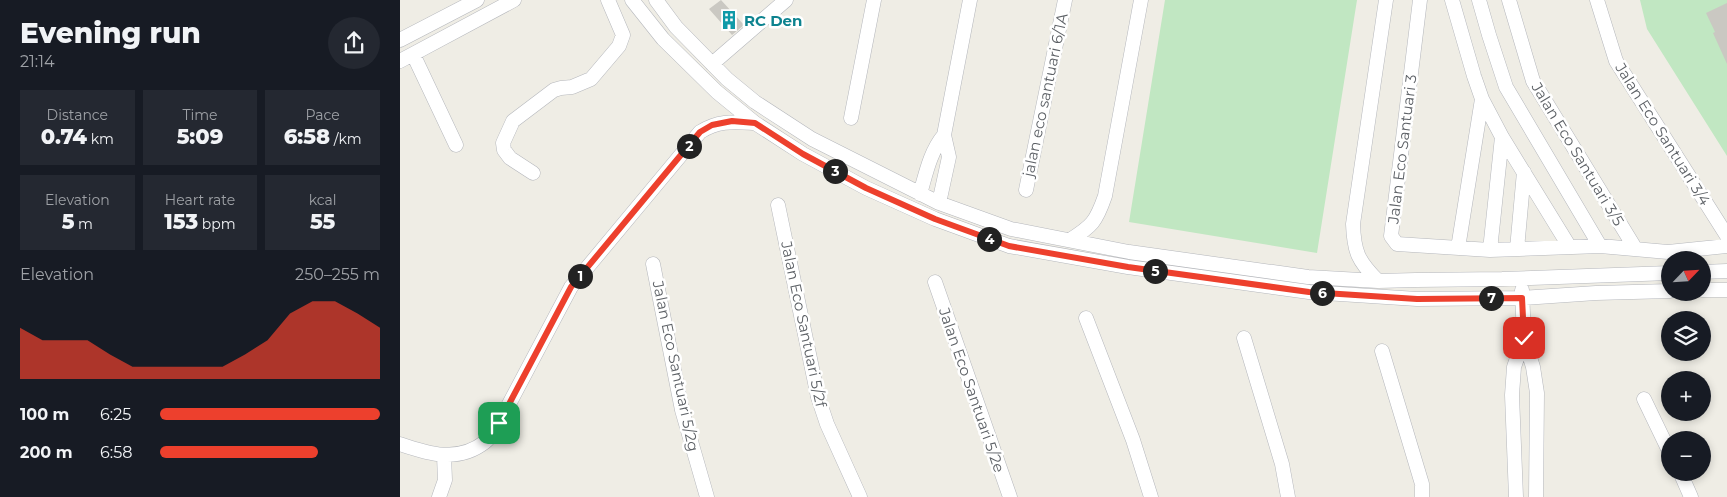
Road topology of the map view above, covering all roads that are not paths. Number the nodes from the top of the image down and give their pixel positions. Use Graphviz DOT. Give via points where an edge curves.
graph roads {
  1 [pos="477,0"];
  2 [pos="514,0"];
  3 [pos="608,0"];
  4 [pos="632,0"];
  5 [pos="656,0"];
  6 [pos="786,0"];
  7 [pos="874,0"];
  8 [pos="970,0"];
  9 [pos="1065,0"];
  10 [pos="1140,0"];
  11 [pos="1386,0"];
  12 [pos="1420,0"];
  13 [pos="1452,0"];
  14 [pos="1479,0"];
  15 [pos="1509,0"];
  16 [pos="1597,0"];
  17 [pos="400,40"];
  18 [pos="413,54"];
  19 [pos="400,61"];
  20 [pos="712,64"];
  21 [pos="1482,99"];
  22 [pos="851,118"];
  23 [pos="755,123"];
  24 [pos="944,135"];
  25 [pos="1502,137"];
  26 [pos="456,145"];
  27 [pos="1524,172"];
  28 [pos="534,173"];
  29 [pos="1026,190"];
  30 [pos="920,194"];
  31 [pos="939,203"];
  32 [pos="778,205"];
  33 [pos="1727,236"];
  34 [pos="1070,240"];
  35 [pos="1569,246"];
  36 [pos="1600,246"];
  37 [pos="1727,246"];
  38 [pos="1458,248"];
  39 [pos="1635,248"];
  40 [pos="1517,249"];
  41 [pos="1490,250"];
  42 [pos="653,264"];
  43 [pos="1711,272"];
  44 [pos="1727,272"];
  45 [pos="1661,273"];
  46 [pos="1521,279"];
  47 [pos="1378,281"];
  48 [pos="935,282"];
  49 [pos="1711,290"];
  50 [pos="1727,290"];
  51 [pos="1661,291"];
  52 [pos="1522,298"];
  53 [pos="1086,318"];
  54 [pos="1244,338"];
  55 [pos="1524,338"];
  56 [pos="1382,350"];
  57 [pos="1644,399"];
  58 [pos="1661,434"];
  59 [pos="400,444"];
  60 [pos="444,456"];
  61 [pos="1684,481"];
  62 [pos="439,497"];
  63 [pos="707,497"];
  64 [pos="860,497"];
  65 [pos="1010,497"];
  66 [pos="1151,497"];
  67 [pos="1288,497"];
  68 [pos="1422,497"];
  69 [pos="1516,497"];
  70 [pos="1536,497"];
  71 [pos="1691,497"];
  1 -- 17 [label="street"];
  2 -- 18 [label="street"];
  3 -- 28 [label="street" via="623,34 620,46 590,79 554,90 513,121 503,143 510,158"];
  4 -- 23 [label="street" via="663,39 717,92"];
  5 -- 20 [label="street" via="676,27"];
  6 -- 20 [label="street"];
  7 -- 22 [label="street"];
  8 -- 24 [label="street"];
  9 -- 29 [label="street, jalan eco santuari 6/1A"];
  10 -- 34 [label="street" via="1105,196 1090,227"];
  11 -- 47 [label="street" via="1353,224 1358,257"];
  12 -- 38 [label="street, Jalan Eco Santuari 3" via="1391,236 1397,244"];
  13 -- 21 [label="street"];
  14 -- 36 [label="street" via="1506,87"];
  15 -- 39 [label="street, Jalan Eco Santuari 3/5" via="1533,81"];
  16 -- 33 [label="street, Jalan Eco Santuari 3/4" via="1616,61"];
  18 -- 19 [label="street"];
  18 -- 26 [label="street"];
  20 -- 30 [label="street" via="755,102 812,139"];
  21 -- 25 [label="street"];
  21 -- 38 [label="street"];
  23 -- 52 [label="street" via="866,188 935,219 1009,246 1128,267 1309,292 1417,299"];
  23 -- 60 [label="street" via="732,121 712,125 700,132 571,287 486,442 470,451"];
  24 -- 30 [label="street" via="931,157"];
  24 -- 31 [label="street" via="949,157"];
  25 -- 27 [label="street"];
  25 -- 41 [label="street"];
  27 -- 35 [label="street"];
  27 -- 40 [label="street"];
  30 -- 31 [label="street"];
  31 -- 34 [label="street" via="1012,229"];
  32 -- 64 [label="street, Jalan Eco Santuari 5/2f" via="818,397"];
  34 -- 47 [label="street" via="1129,252 1308,277"];
  35 -- 36 [label="street, Jalan Eco Santuari 3"];
  35 -- 40 [label="street, Jalan Eco Santuari 3"];
  36 -- 39 [label="street, Jalan Eco Santuari 3"];
  37 -- 39 [label="street, Jalan Eco Santuari 3" via="1668,252"];
  38 -- 41 [label="street, Jalan Eco Santuari 3"];
  40 -- 41 [label="street, Jalan Eco Santuari 3"];
  42 -- 63 [label="street, Jalan Eco Santuari 5/2g" via="682,410"];
  43 -- 44 [label="street"];
  45 -- 46 [label="street"];
  46 -- 47 [label="street"];
  46 -- 52 [label="street"];
  48 -- 65 [label="street, Jalan Eco Santuari 5/2e"];
  49 -- 50 [label="street"];
  51 -- 52 [label="street"];
  52 -- 55 [label="street"];
  53 -- 66 [label="street" via="1133,440"];
  54 -- 67 [label="street" via="1282,464"];
  55 -- 69 [label="street" via="1514,367 1512,394"];
  55 -- 70 [label="street" via="1537,393"];
  56 -- 68 [label="street" via="1422,484"];
  57 -- 58 [label="street"];
  59 -- 60 [label="street"];
  60 -- 62 [label="street" via="445,480"];
  61 -- 71 [label="street"];
}
